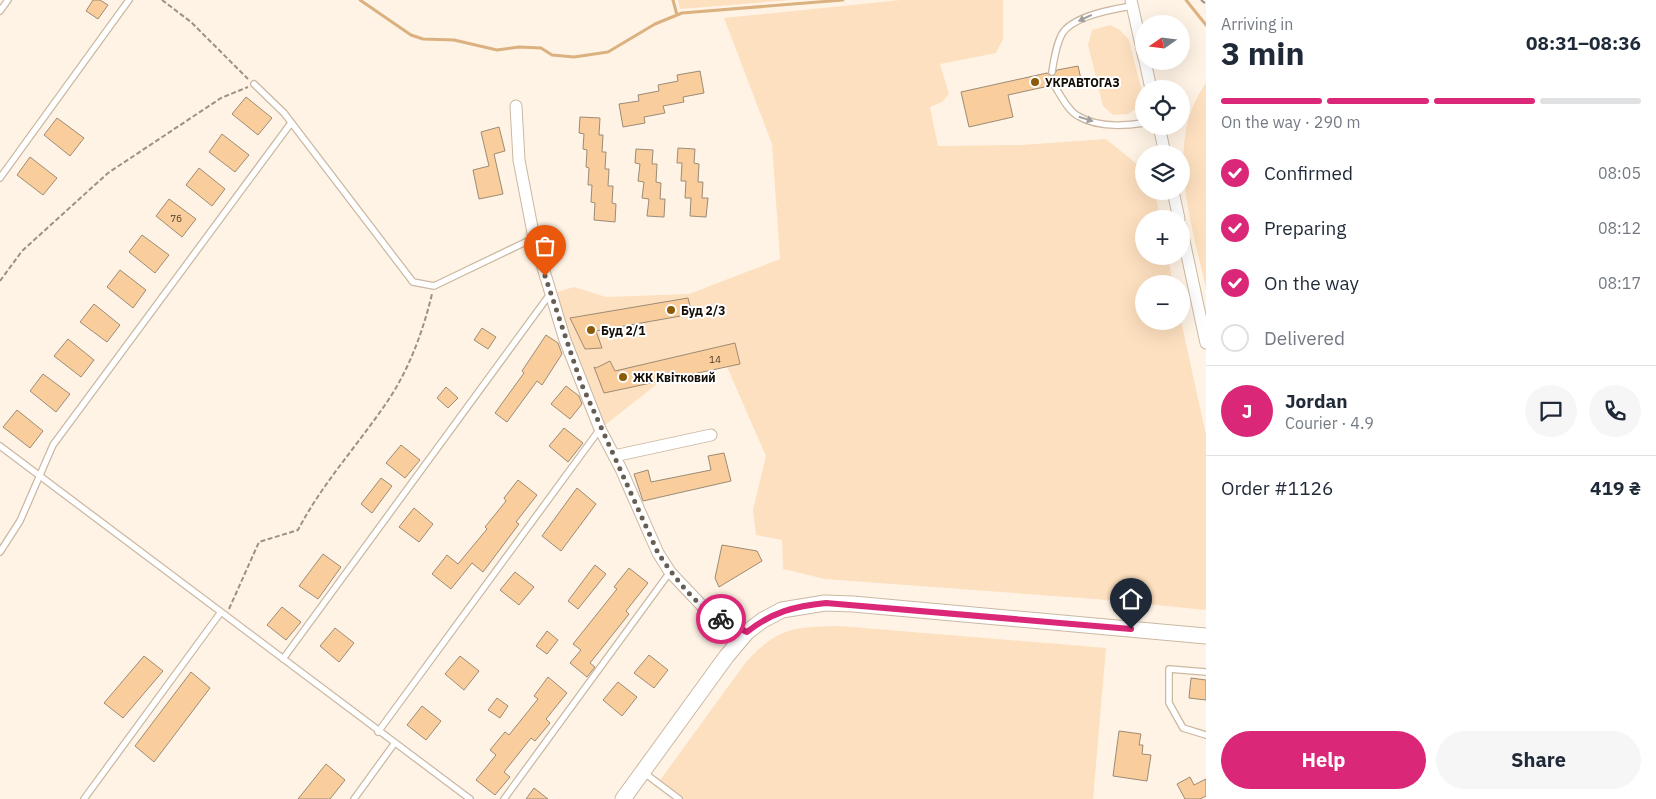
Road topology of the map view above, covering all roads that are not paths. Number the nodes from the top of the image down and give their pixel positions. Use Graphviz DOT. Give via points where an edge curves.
graph roads {
  1 [pos="8,0"];
  2 [pos="129,0"];
  3 [pos="1132,3"];
  4 [pos="0,11"];
  5 [pos="1135,17"];
  6 [pos="1052,72"];
  7 [pos="254,84"];
  8 [pos="1054,85"];
  9 [pos="516,106"];
  10 [pos="292,123"];
  11 [pos="1135,124"];
  12 [pos="0,178"];
  13 [pos="534,238"];
  14 [pos="1189,265"];
  15 [pos="550,294"];
  16 [pos="1206,343"];
  17 [pos="600,429"];
  18 [pos="711,435"];
  19 [pos="0,446"];
  20 [pos="614,456"];
  21 [pos="40,474"];
  22 [pos="0,552"];
  23 [pos="670,572"];
  24 [pos="223,614"];
  25 [pos="747,632"];
  26 [pos="1206,636"];
  27 [pos="283,659"];
  28 [pos="1206,672"];
  29 [pos="378,732"];
  30 [pos="1206,735"];
  31 [pos="394,744"];
  32 [pos="643,772"];
  33 [pos="84,799"];
  34 [pos="354,799"];
  35 [pos="470,799"];
  36 [pos="504,799"];
  37 [pos="623,799"];
  38 [pos="679,799"];
  1 -- 4 [label="lane"];
  2 -- 12 [label="lane"];
  3 -- 5 [label="street"];
  3 -- 6 [label="lane, one-way" via="1092,15 1062,32"];
  7 -- 10 [label="lane"];
  8 -- 11 [label="lane, one-way" via="1077,116 1099,123"];
  9 -- 13 [label="street" via="519,160"];
  10 -- 13 [label="lane" via="413,282 434,286"];
  10 -- 21 [label="lane" via="53,445"];
  13 -- 15 [label="street"];
  14 -- 16 [label="street"];
  15 -- 17 [label="street" via="574,366"];
  15 -- 27 [label="lane"];
  17 -- 20 [label="street"];
  17 -- 29 [label="lane"];
  18 -- 20 [label="street"];
  19 -- 21 [label="lane"];
  20 -- 23 [label="street" via="642,521"];
  21 -- 22 [label="lane" via="20,521"];
  21 -- 24 [label="lane"];
  23 -- 25 [label="street" via="706,610"];
  23 -- 36 [label="lane"];
  24 -- 27 [label="lane"];
  24 -- 33 [label="lane"];
  25 -- 26 [label="main road" via="782,610 826,603"];
  25 -- 32 [label="main road"];
  27 -- 29 [label="lane"];
  28 -- 30 [label="lane" via="1169,669 1169,703 1183,728"];
  29 -- 31 [label="lane"];
  31 -- 34 [label="lane"];
  31 -- 35 [label="lane"];
  32 -- 37 [label="main road"];
  32 -- 38 [label="lane"];
}
